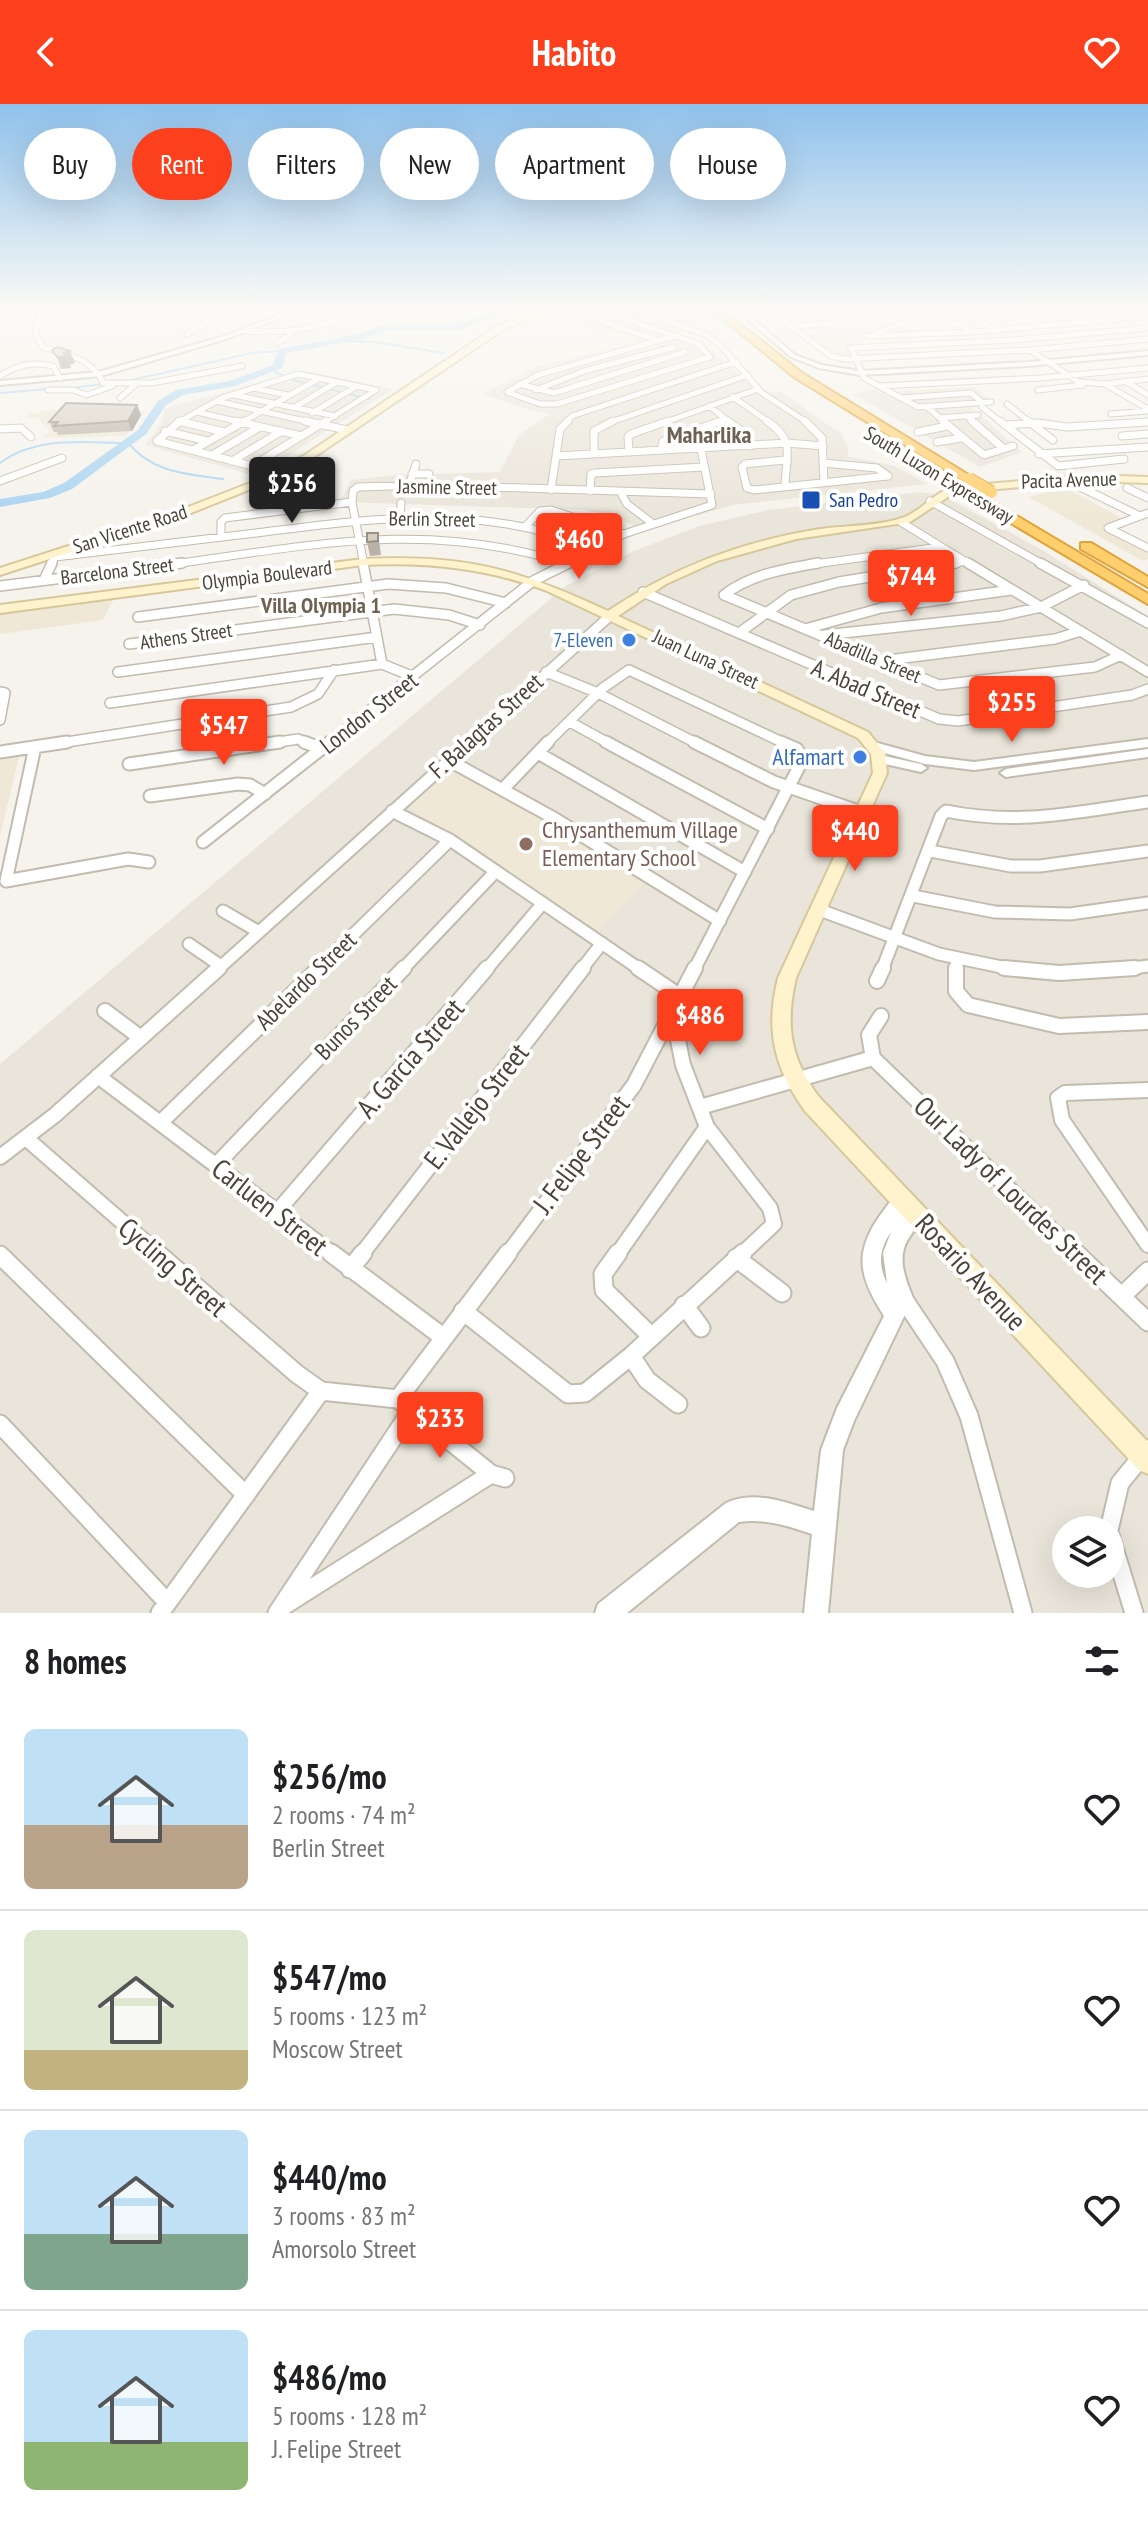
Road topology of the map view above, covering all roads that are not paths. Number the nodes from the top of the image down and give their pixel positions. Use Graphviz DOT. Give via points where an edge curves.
graph roads {
  1 [pos="43,379"];
  2 [pos="101,379"];
  3 [pos="166,379"];
  4 [pos="271,379"];
  5 [pos="274,379"];
  6 [pos="318,379"];
  7 [pos="321,379"];
  8 [pos="423,379"];
  9 [pos="529,379"];
  10 [pos="563,379"];
  11 [pos="597,379"];
  12 [pos="631,379"];
  13 [pos="682,379"];
  14 [pos="734,379"];
  15 [pos="751,379"];
  16 [pos="785,379"];
  17 [pos="805,379"];
  18 [pos="869,379"];
  19 [pos="1006,379"];
  20 [pos="1078,379"];
  21 [pos="1147,380"];
  22 [pos="1124,381"];
  23 [pos="337,382"];
  24 [pos="1082,382"];
  25 [pos="0,383"];
  26 [pos="519,384"];
  27 [pos="1105,384"];
  28 [pos="112,385"];
  29 [pos="135,385"];
  30 [pos="305,386"];
  31 [pos="357,386"];
  32 [pos="878,386"];
  33 [pos="251,388"];
  34 [pos="758,389"];
  35 [pos="48,390"];
  36 [pos="536,390"];
  37 [pos="1038,390"];
  38 [pos="230,394"];
  39 [pos="637,394"];
  40 [pos="288,395"];
  41 [pos="1148,395"];
  42 [pos="733,397"];
  43 [pos="120,398"];
  44 [pos="899,398"];
  45 [pos="215,402"];
  46 [pos="275,403"];
  47 [pos="658,404"];
  48 [pos="986,404"];
  49 [pos="1007,404"];
  50 [pos="709,406"];
  51 [pos="295,407"];
  52 [pos="927,407"];
  53 [pos="1148,410"];
  54 [pos="315,411"];
  55 [pos="197,412"];
  56 [pos="258,412"];
  57 [pos="1111,414"];
  58 [pos="978,415"];
  59 [pos="335,416"];
  60 [pos="967,416"];
  61 [pos="1094,416"];
  62 [pos="1080,417"];
  63 [pos="939,418"];
  64 [pos="726,419"];
  65 [pos="301,420"];
  66 [pos="179,421"];
  67 [pos="1148,422"];
  68 [pos="240,423"];
  69 [pos="1033,423"];
  70 [pos="320,425"];
  71 [pos="1005,425"];
  72 [pos="1102,425"];
  73 [pos="947,426"];
  74 [pos="1081,426"];
  75 [pos="260,427"];
  76 [pos="0,429"];
  77 [pos="165,431"];
  78 [pos="282,431"];
  79 [pos="346,431"];
  80 [pos="224,432"];
  81 [pos="918,432"];
  82 [pos="1148,434"];
  83 [pos="302,436"];
  84 [pos="1122,436"];
  85 [pos="31,437"];
  86 [pos="961,438"];
  87 [pos="208,441"];
  88 [pos="937,442"];
  89 [pos="1026,442"];
  90 [pos="787,443"];
  91 [pos="751,446"];
  92 [pos="823,446"];
  93 [pos="1013,446"];
  94 [pos="1148,447"];
  95 [pos="1003,448"];
  96 [pos="701,449"];
  97 [pos="193,450"];
  98 [pos="661,450"];
  99 [pos="1098,450"];
  100 [pos="629,451"];
  101 [pos="594,454"];
  102 [pos="1038,454"];
  103 [pos="212,455"];
  104 [pos="557,456"];
  105 [pos="62,458"];
  106 [pos="1124,459"];
  107 [pos="785,460"];
  108 [pos="1113,460"];
  109 [pos="232,461"];
  110 [pos="823,463"];
  111 [pos="416,464"];
  112 [pos="704,467"];
  113 [pos="412,474"];
  114 [pos="429,474"];
  115 [pos="1148,480"];
  116 [pos="0,481"];
  117 [pos="824,482"];
  118 [pos="409,486"];
  119 [pos="785,486"];
  120 [pos="969,486"];
  121 [pos="1078,486"];
  122 [pos="991,488"];
  123 [pos="1127,488"];
  124 [pos="551,490"];
  125 [pos="590,491"];
  126 [pos="621,493"];
  127 [pos="711,494"];
  128 [pos="1148,498"];
  129 [pos="930,501"];
  130 [pos="352,502"];
  131 [pos="401,503"];
  132 [pos="1144,514"];
  133 [pos="400,517"];
  134 [pos="355,520"];
  135 [pos="901,522"];
  136 [pos="652,523"];
  137 [pos="525,527"];
  138 [pos="624,534"];
  139 [pos="221,537"];
  140 [pos="358,540"];
  141 [pos="940,547"];
  142 [pos="594,548"];
  143 [pos="1148,548"];
  144 [pos="966,561"];
  145 [pos="363,562"];
  146 [pos="565,563"];
  147 [pos="0,572"];
  148 [pos="44,580"];
  149 [pos="533,581"];
  150 [pos="1148,583"];
  151 [pos="1084,585"];
  152 [pos="0,586"];
  153 [pos="368,587"];
  154 [pos="1012,589"];
  155 [pos="643,592"];
  156 [pos="1148,600"];
  157 [pos="506,603"];
  158 [pos="1041,607"];
  159 [pos="0,609"];
  160 [pos="372,611"];
  161 [pos="764,612"];
  162 [pos="611,615"];
  163 [pos="138,617"];
  164 [pos="1148,623"];
  165 [pos="480,625"];
  166 [pos="805,629"];
  167 [pos="1081,631"];
  168 [pos="739,633"];
  169 [pos="821,636"];
  170 [pos="377,637"];
  171 [pos="129,644"];
  172 [pos="1121,655"];
  173 [pos="880,661"];
  174 [pos="382,664"];
  175 [pos="334,670"];
  176 [pos="118,672"];
  177 [pos="546,672"];
  178 [pos="1148,672"];
  179 [pos="414,677"];
  180 [pos="1148,689"];
  181 [pos="0,692"];
  182 [pos="598,693"];
  183 [pos="110,703"];
  184 [pos="0,720"];
  185 [pos="570,722"];
  186 [pos="1148,743"];
  187 [pos="35,747"];
  188 [pos="322,749"];
  189 [pos="0,752"];
  190 [pos="538,753"];
  191 [pos="877,753"];
  192 [pos="1148,753"];
  193 [pos="448,760"];
  194 [pos="129,764"];
  195 [pos="976,770"];
  196 [pos="503,789"];
  197 [pos="789,789"];
  198 [pos="265,794"];
  199 [pos="150,796"];
  200 [pos="1148,802"];
  201 [pos="392,811"];
  202 [pos="861,812"];
  203 [pos="768,829"];
  204 [pos="450,840"];
  205 [pos="203,842"];
  206 [pos="930,851"];
  207 [pos="1148,851"];
  208 [pos="149,862"];
  209 [pos="496,871"];
  210 [pos="745,872"];
  211 [pos="3,882"];
  212 [pos="913,896"];
  213 [pos="543,903"];
  214 [pos="1148,903"];
  215 [pos="817,909"];
  216 [pos="223,911"];
  217 [pos="720,921"];
  218 [pos="259,932"];
  219 [pos="893,940"];
  220 [pos="602,943"];
  221 [pos="189,944"];
  222 [pos="957,961"];
  223 [pos="221,966"];
  224 [pos="1148,966"];
  225 [pos="877,981"];
  226 [pos="681,997"];
  227 [pos="105,1011"];
  228 [pos="673,1014"];
  229 [pos="881,1016"];
  230 [pos="1148,1022"];
  231 [pos="141,1038"];
  232 [pos="873,1058"];
  233 [pos="98,1076"];
  234 [pos="796,1082"];
  235 [pos="1148,1090"];
  236 [pos="700,1107"];
  237 [pos="161,1122"];
  238 [pos="707,1127"];
  239 [pos="27,1139"];
  240 [pos="0,1157"];
  241 [pos="216,1165"];
  242 [pos="909,1207"];
  243 [pos="276,1213"];
  244 [pos="1148,1245"];
  245 [pos="0,1255"];
  246 [pos="736,1258"];
  247 [pos="350,1269"];
  248 [pos="1148,1271"];
  249 [pos="782,1293"];
  250 [pos="1122,1296"];
  251 [pos="684,1305"];
  252 [pos="899,1307"];
  253 [pos="463,1311"];
  254 [pos="1148,1322"];
  255 [pos="701,1328"];
  256 [pos="651,1336"];
  257 [pos="443,1337"];
  258 [pos="631,1356"];
  259 [pos="321,1391"];
  260 [pos="678,1404"];
  261 [pos="404,1405"];
  262 [pos="0,1424"];
  263 [pos="1146,1455"];
  264 [pos="246,1495"];
  265 [pos="1113,1516"];
  266 [pos="823,1525"];
  267 [pos="1124,1579"];
  268 [pos="163,1608"];
  269 [pos="281,1609"];
  270 [pos="607,1613"];
  271 [pos="816,1613"];
  272 [pos="1023,1613"];
  273 [pos="1134,1613"];
  1 -- 25 [label="street"];
  2 -- 28 [label="street"];
  3 -- 29 [label="street"];
  4 -- 33 [label="street"];
  5 -- 30 [label="street"];
  6 -- 30 [label="street"];
  7 -- 23 [label="street"];
  8 -- 79 [label="main road, San Vicente Road"];
  9 -- 26 [label="street"];
  10 -- 36 [label="street"];
  11 -- 36 [label="street" via="554,393"];
  12 -- 26 [label="street" via="549,405 507,392"];
  13 -- 39 [label="street"];
  14 -- 47 [label="street"];
  15 -- 34 [label="street"];
  16 -- 120 [label="highway, South Luzon Expressway, bridge" via="948,481"];
  17 -- 120 [label="highway, South Luzon Expressway"];
  18 -- 32 [label="street"];
  19 -- 32 [label="street"];
  20 -- 24 [label="street"];
  21 -- 22 [label="street"];
  22 -- 27 [label="street"];
  22 -- 41 [label="street"];
  23 -- 31 [label="street"];
  23 -- 51 [label="street"];
  24 -- 27 [label="street"];
  24 -- 37 [label="street"];
  26 -- 36 [label="street"];
  27 -- 53 [label="street"];
  28 -- 29 [label="street"];
  28 -- 35 [label="street" via="87,395"];
  29 -- 43 [label="street"];
  30 -- 40 [label="street"];
  31 -- 54 [label="street"];
  31 -- 59 [label="street" via="376,390"];
  32 -- 44 [label="street"];
  33 -- 38 [label="street"];
  33 -- 40 [label="street"];
  34 -- 42 [label="street"];
  34 -- 92 [label="street" via="820,432"];
  38 -- 45 [label="street"];
  38 -- 46 [label="street"];
  39 -- 47 [label="street"];
  39 -- 104 [label="street" via="572,416 560,429"];
  40 -- 46 [label="street"];
  42 -- 50 [label="street"];
  42 -- 90 [label="street" via="783,432"];
  44 -- 48 [label="street" via="971,393"];
  44 -- 52 [label="street"];
  45 -- 55 [label="street"];
  45 -- 56 [label="street"];
  46 -- 51 [label="street"];
  46 -- 56 [label="street"];
  47 -- 101 [label="street" via="594,431"];
  48 -- 52 [label="street"];
  48 -- 71 [label="street"];
  49 -- 69 [label="street"];
  50 -- 64 [label="street"];
  50 -- 100 [label="street" via="629,435"];
  51 -- 54 [label="street"];
  52 -- 63 [label="street"];
  53 -- 57 [label="street"];
  54 -- 59 [label="street"];
  54 -- 65 [label="street"];
  55 -- 66 [label="street"];
  55 -- 68 [label="street"];
  56 -- 65 [label="street"];
  56 -- 68 [label="street"];
  56 -- 70 [label="street"];
  58 -- 60 [label="street"];
  59 -- 70 [label="street"];
  60 -- 63 [label="street"];
  60 -- 95 [label="street"];
  61 -- 72 [label="street"];
  62 -- 74 [label="street"];
  63 -- 73 [label="street"];
  64 -- 91 [label="street"];
  64 -- 98 [label="street" via="663,441"];
  65 -- 70 [label="street"];
  66 -- 77 [label="street"];
  66 -- 80 [label="street"];
  67 -- 72 [label="street"];
  68 -- 75 [label="street"];
  68 -- 80 [label="street"];
  69 -- 71 [label="street"];
  69 -- 74 [label="street"];
  69 -- 89 [label="street" via="1053,440"];
  70 -- 79 [label="street"];
  70 -- 83 [label="street"];
  71 -- 89 [label="street"];
  72 -- 74 [label="street"];
  73 -- 81 [label="street"];
  73 -- 86 [label="street"];
  75 -- 78 [label="street"];
  75 -- 103 [label="street"];
  76 -- 85 [label="street" via="21,428"];
  77 -- 87 [label="street"];
  77 -- 97 [label="street" via="157,441"];
  78 -- 83 [label="street"];
  78 -- 109 [label="street"];
  79 -- 147 [label="main road, San Vicente Road" via="292,466 226,497"];
  80 -- 87 [label="street"];
  82 -- 84 [label="street"];
  83 -- 109 [label="street" via="252,466"];
  86 -- 88 [label="street"];
  86 -- 95 [label="street" via="984,455"];
  87 -- 97 [label="street"];
  89 -- 102 [label="street"];
  90 -- 91 [label="street"];
  90 -- 92 [label="street"];
  90 -- 107 [label="street"];
  91 -- 96 [label="street"];
  92 -- 110 [label="street"];
  93 -- 95 [label="street"];
  94 -- 99 [label="street"];
  96 -- 98 [label="street"];
  96 -- 112 [label="street"];
  97 -- 103 [label="street"];
  98 -- 100 [label="street"];
  99 -- 102 [label="street"];
  99 -- 108 [label="street"];
  100 -- 101 [label="street"];
  101 -- 104 [label="street"];
  102 -- 108 [label="street" via="1058,466"];
  103 -- 109 [label="street"];
  104 -- 124 [label="street"];
  105 -- 116 [label="street"];
  106 -- 108 [label="street"];
  107 -- 119 [label="street"];
  107 -- 119 [label="street" via="742,467 747,488"];
  110 -- 117 [label="street"];
  110 -- 117 [label="street" via="877,468 888,476"];
  111 -- 113 [label="street"];
  112 -- 125 [label="street" via="595,473"];
  112 -- 127 [label="street"];
  113 -- 114 [label="street"];
  113 -- 118 [label="street"];
  115 -- 122 [label="main road, Pacita Avenue" via="1112,477"];
  117 -- 119 [label="street"];
  118 -- 124 [label="street, Jasmine Street"];
  118 -- 130 [label="street, Jasmine Street" via="358,487"];
  120 -- 122 [label="highway, South Luzon Expressway, bridge"];
  120 -- 156 [label="highway, South Luzon Expressway"];
  121 -- 132 [label="street"];
  122 -- 129 [label="main road, F. Balagtas Street" via="952,490"];
  122 -- 150 [label="highway, South Luzon Expressway"];
  123 -- 128 [label="street"];
  124 -- 125 [label="street, Jasmine Street"];
  125 -- 126 [label="street, Jasmine Street"];
  126 -- 127 [label="street, Jasmine Street"];
  126 -- 136 [label="street"];
  127 -- 136 [label="street, London Street" via="709,507"];
  129 -- 135 [label="main road, F. Balagtas Street"];
  129 -- 151 [label="street"];
  130 -- 134 [label="street"];
  130 -- 139 [label="street" via="225,518"];
  131 -- 133 [label="street"];
  132 -- 143 [label="street" via="1108,528"];
  133 -- 134 [label="street, Berlin Street"];
  133 -- 137 [label="street, Berlin Street"];
  134 -- 139 [label="street, Berlin Street"];
  134 -- 140 [label="street"];
  135 -- 141 [label="street"];
  135 -- 155 [label="main road, F. Balagtas Street" via="753,546 703,561"];
  136 -- 138 [label="street, London Street"];
  137 -- 138 [label="street" via="540,511 551,510"];
  137 -- 142 [label="street, Berlin Street"];
  138 -- 142 [label="street, London Street"];
  139 -- 148 [label="street, Berlin Street" via="55,557"];
  140 -- 145 [label="street"];
  140 -- 146 [label="street, Barcelona Street" via="462,538"];
  140 -- 148 [label="street, Barcelona Street"];
  141 -- 144 [label="street"];
  141 -- 161 [label="street, Abadilla Street" via="804,564 737,585 724,595"];
  142 -- 146 [label="street, London Street"];
  144 -- 154 [label="street"];
  144 -- 161 [label="street" via="839,582 791,595"];
  145 -- 149 [label="main road, Olympia Boulevard" via="459,562"];
  145 -- 153 [label="street"];
  145 -- 159 [label="main road, Olympia Boulevard"];
  146 -- 149 [label="street, London Street"];
  148 -- 152 [label="street, Barcelona Street"];
  149 -- 157 [label="street, London Street"];
  149 -- 162 [label="main road, Juan Luna Street"];
  151 -- 158 [label="street"];
  151 -- 164 [label="street"];
  153 -- 157 [label="street" via="446,588"];
  153 -- 160 [label="street"];
  153 -- 163 [label="street"];
  154 -- 158 [label="street"];
  154 -- 166 [label="street" via="900,603 844,614"];
  155 -- 162 [label="main road, F. Balagtas Street"];
  155 -- 168 [label="street, A. Abad Street"];
  157 -- 165 [label="street, London Street"];
  158 -- 167 [label="street"];
  158 -- 169 [label="street" via="991,618"];
  160 -- 165 [label="street, Athens Street" via="422,610"];
  160 -- 170 [label="street"];
  160 -- 171 [label="street, Athens Street"];
  161 -- 166 [label="street, Abadilla Street"];
  161 -- 168 [label="street"];
  162 -- 177 [label="street, F. Balagtas Street"];
  162 -- 191 [label="main road, Juan Luna Street" via="850,727"];
  165 -- 179 [label="street, London Street"];
  166 -- 169 [label="street, Abadilla Street"];
  167 -- 172 [label="street"];
  167 -- 173 [label="street" via="1055,639"];
  168 -- 180 [label="street, A. Abad Street" via="939,719 972,719"];
  169 -- 173 [label="street, Abadilla Street"];
  170 -- 174 [label="street"];
  170 -- 176 [label="street"];
  172 -- 173 [label="street, Abadilla Street" via="1095,667 948,685"];
  172 -- 178 [label="street"];
  174 -- 175 [label="street"];
  174 -- 179 [label="street"];
  175 -- 183 [label="street"];
  175 -- 187 [label="street" via="320,694 291,707"];
  177 -- 182 [label="street"];
  177 -- 193 [label="street, F. Balagtas Street"];
  179 -- 188 [label="street, London Street"];
  181 -- 184 [label="street" via="7,697"];
  182 -- 185 [label="street"];
  182 -- 197 [label="street"];
  182 -- 197 [label="street, J. Felipe Street" via="629,670 797,749 803,762"];
  185 -- 190 [label="street"];
  185 -- 203 [label="street"];
  186 -- 195 [label="street, Juan Luna Street"];
  187 -- 189 [label="street"];
  187 -- 211 [label="street"];
  188 -- 194 [label="street" via="298,739"];
  188 -- 198 [label="street, London Street"];
  190 -- 196 [label="street"];
  190 -- 210 [label="street"];
  191 -- 195 [label="street, Juan Luna Street" via="926,769"];
  191 -- 202 [label="main road" via="875,787"];
  192 -- 195 [label="street, Juan Luna Street"];
  193 -- 196 [label="street"];
  193 -- 201 [label="street, F. Balagtas Street"];
  196 -- 217 [label="street"];
  197 -- 202 [label="street"];
  197 -- 203 [label="street, J. Felipe Street"];
  198 -- 199 [label="street" via="238,784"];
  198 -- 205 [label="street, London Street"];
  200 -- 206 [label="street" via="1018,820 946,811"];
  201 -- 204 [label="street"];
  201 -- 218 [label="street, F. Balagtas Street"];
  202 -- 215 [label="main road"];
  203 -- 210 [label="street, J. Felipe Street"];
  204 -- 209 [label="street"];
  204 -- 237 [label="street, Abelardo Street"];
  206 -- 207 [label="street" via="1025,866"];
  206 -- 212 [label="street"];
  208 -- 211 [label="street" via="128,859"];
  209 -- 213 [label="street"];
  209 -- 241 [label="street, Bunos Street"];
  210 -- 217 [label="street, J. Felipe Street"];
  212 -- 214 [label="street" via="995,912 1070,914"];
  212 -- 219 [label="street"];
  213 -- 220 [label="street"];
  213 -- 243 [label="street, A. Garcia Street"];
  215 -- 219 [label="street"];
  215 -- 234 [label="main road" via="781,1003 780,1025"];
  216 -- 218 [label="street"];
  217 -- 226 [label="street, J. Felipe Street"];
  218 -- 223 [label="street, F. Balagtas Street"];
  219 -- 222 [label="street"];
  219 -- 225 [label="street"];
  220 -- 226 [label="street"];
  220 -- 247 [label="street, E. Vallejo Street"];
  221 -- 223 [label="street"];
  222 -- 224 [label="street" via="1043,974"];
  222 -- 230 [label="street" via="953,986 968,1005 1059,1026"];
  223 -- 231 [label="street, F. Balagtas Street"];
  226 -- 228 [label="street, J. Felipe Street"];
  227 -- 231 [label="street"];
  228 -- 236 [label="street" via="683,1065"];
  228 -- 253 [label="street, J. Felipe Street" via="634,1085"];
  229 -- 232 [label="street" via="869,1035"];
  231 -- 233 [label="street, F. Balagtas Street"];
  232 -- 234 [label="street"];
  232 -- 250 [label="street, Our Lady of Lourdes Street"];
  233 -- 237 [label="street, Carluen Street"];
  233 -- 239 [label="street, F. Balagtas Street"];
  234 -- 236 [label="street"];
  234 -- 242 [label="main road, Rosario Avenue"];
  235 -- 244 [label="street" via="1065,1093 1057,1107"];
  236 -- 238 [label="street"];
  237 -- 241 [label="street, Carluen Street"];
  238 -- 246 [label="street" via="770,1208 774,1224"];
  238 -- 256 [label="street" via="603,1274 604,1290"];
  239 -- 240 [label="street, F. Balagtas Street"];
  239 -- 259 [label="street, Cycling Street"];
  241 -- 243 [label="street, Carluen Street"];
  242 -- 252 [label="street" via="891,1258"];
  242 -- 263 [label="main road, Rosario Avenue"];
  243 -- 247 [label="street, Carluen Street"];
  245 -- 264 [label="street"];
  246 -- 249 [label="street"];
  246 -- 251 [label="street"];
  247 -- 257 [label="street, Carluen Street"];
  248 -- 250 [label="street"];
  250 -- 254 [label="street, Our Lady of Lourdes Street"];
  251 -- 255 [label="street"];
  251 -- 256 [label="street"];
  252 -- 266 [label="street" via="832,1450"];
  252 -- 272 [label="street" via="919,1321 945,1361 969,1416"];
  253 -- 257 [label="street, J. Felipe Street"];
  253 -- 258 [label="street" via="568,1394 585,1393"];
  256 -- 258 [label="street"];
  257 -- 261 [label="street, J. Felipe Street"];
  258 -- 260 [label="street" via="647,1380"];
  259 -- 261 [label="street"];
  259 -- 264 [label="street"];
  261 -- 269 [label="street, J. Felipe Street"];
  261 -- 269 [label="street" via="498,1476"];
  262 -- 268 [label="street"];
  263 -- 265 [label="street" via="1120,1483"];
  264 -- 268 [label="street"];
  266 -- 270 [label="street" via="766,1509 734,1511"];
  266 -- 271 [label="street"];
  267 -- 273 [label="street"];
}
